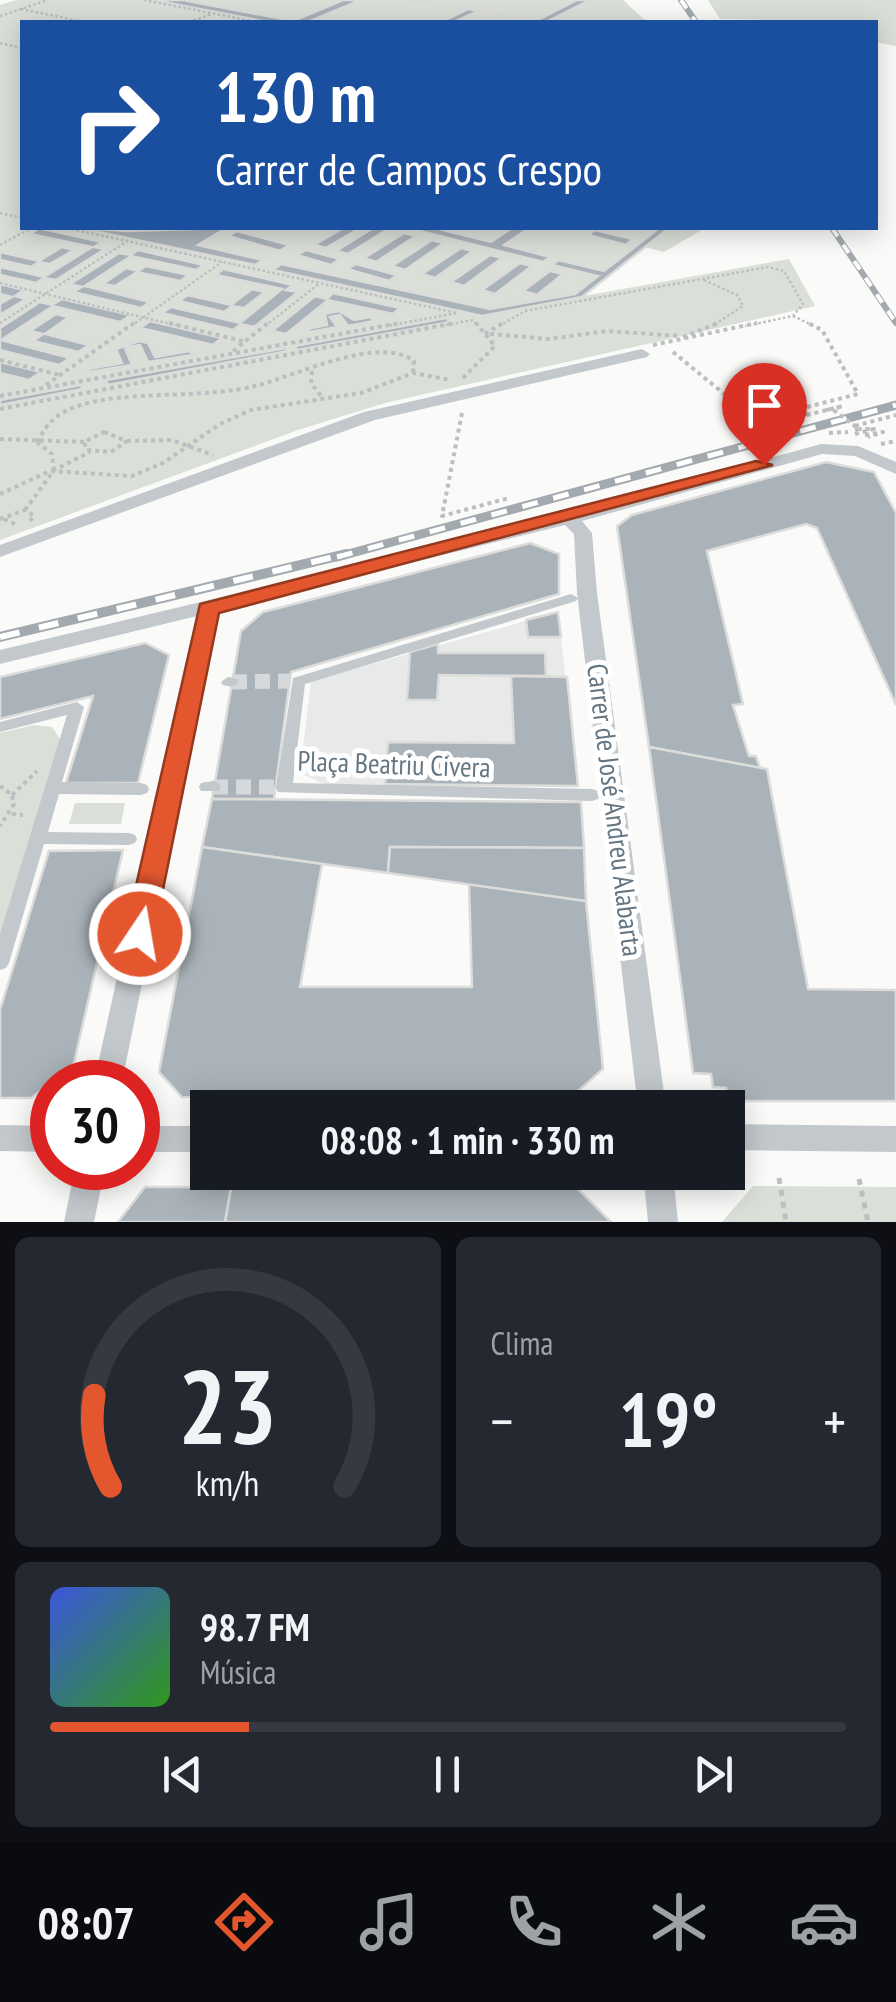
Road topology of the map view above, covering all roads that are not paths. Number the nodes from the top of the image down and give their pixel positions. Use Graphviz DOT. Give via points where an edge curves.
graph roads {
  1 [pos="642,354"];
  2 [pos="896,468"];
  3 [pos="569,519"];
  4 [pos="0,551"];
  5 [pos="570,598"];
  6 [pos="208,609"];
  7 [pos="0,657"];
  8 [pos="0,726"];
  9 [pos="52,788"];
  10 [pos="140,789"];
  11 [pos="592,795"];
  12 [pos="38,838"];
  13 [pos="129,839"];
  14 [pos="0,963"];
  15 [pos="113,1060"];
  16 [pos="650,1090"];
  17 [pos="745,1137"];
  18 [pos="0,1138"];
  19 [pos="30,1139"];
  20 [pos="160,1139"];
  21 [pos="190,1139"];
  22 [pos="896,1139"];
  23 [pos="86,1190"];
  24 [pos="660,1190"];
  25 [pos="79,1222"];
  26 [pos="663,1222"];
  1 -- 4 [label="street" via="370,416"];
  2 -- 3 [label="street" via="873,451 816,450"];
  3 -- 6 [label="street"];
  3 -- 16 [label="street, Carrer de José Andreu Alabarta" via="584,533 586,594"];
  5 -- 11 [label="street, Plaça Beatriu Civera" via="294,681 280,788"];
  6 -- 7 [label="street"];
  6 -- 15 [label="street"];
  8 -- 9 [label="street" via="77,708"];
  9 -- 10 [label="street"];
  9 -- 12 [label="street"];
  12 -- 13 [label="street"];
  12 -- 14 [label="street"];
  17 -- 22 [label="street"];
  18 -- 19 [label="street"];
  20 -- 21 [label="street"];
  23 -- 25 [label="street"];
  24 -- 26 [label="street"];
}
